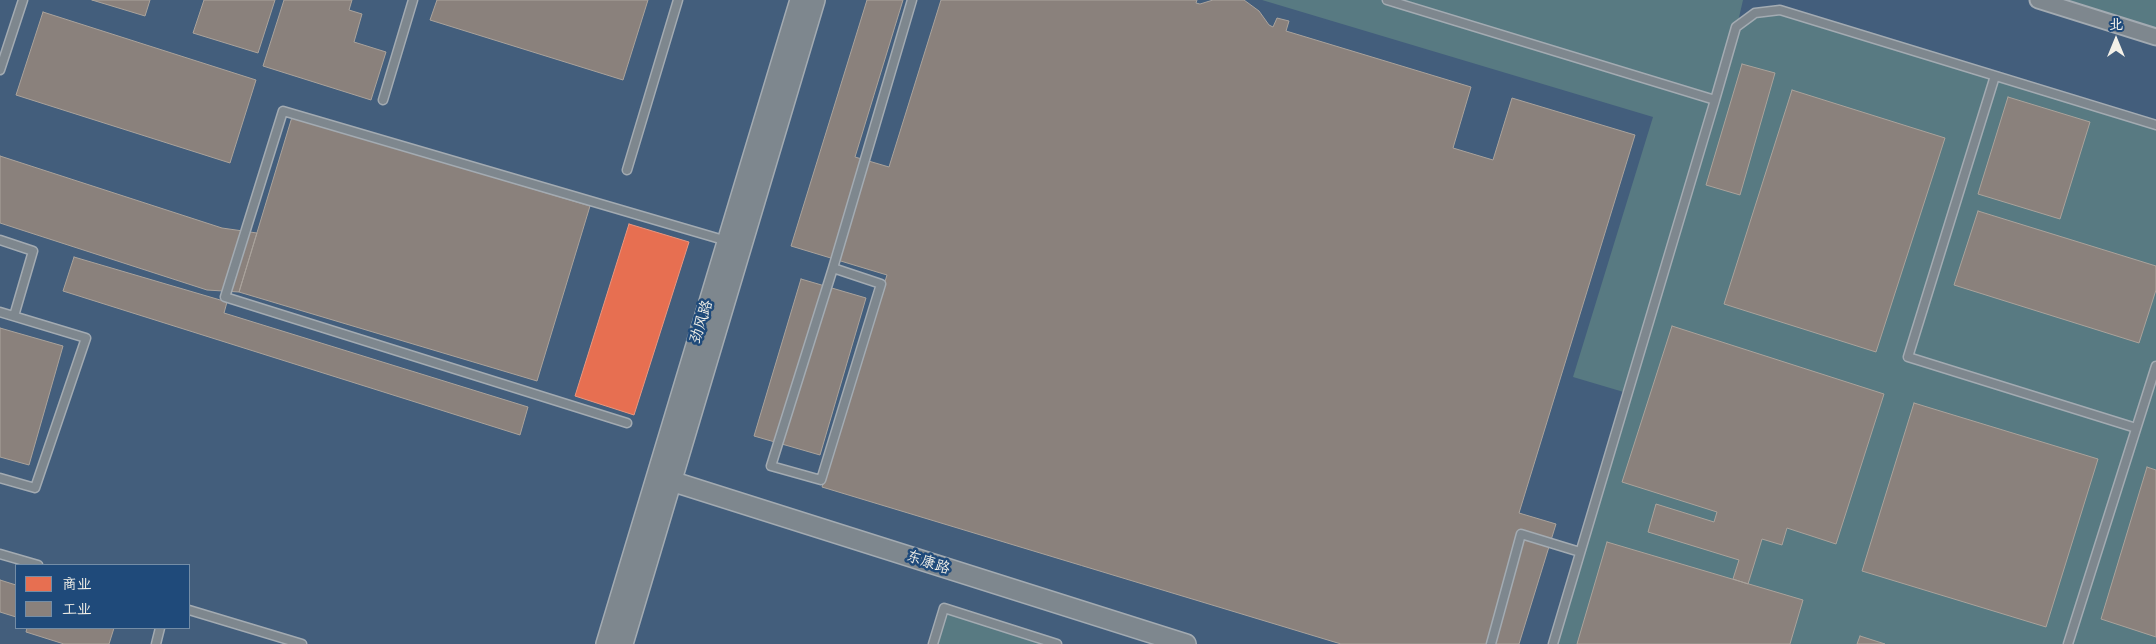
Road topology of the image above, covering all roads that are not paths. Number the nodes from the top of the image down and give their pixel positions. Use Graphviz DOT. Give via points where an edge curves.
graph roads {
  1 [pos="22,0"];
  2 [pos="413,0"];
  3 [pos="678,0"];
  4 [pos="800,0"];
  5 [pos="815,0"];
  6 [pos="912,0"];
  7 [pos="1387,0"];
  8 [pos="2038,0"];
  9 [pos="2156,37"];
  10 [pos="0,70"];
  11 [pos="1995,76"];
  12 [pos="382,100"];
  13 [pos="1715,100"];
  14 [pos="2156,125"];
  15 [pos="627,170"];
  16 [pos="0,240"];
  17 [pos="733,243"];
  18 [pos="833,268"];
  19 [pos="0,312"];
  20 [pos="14,316"];
  21 [pos="2156,366"];
  22 [pos="626,423"];
  23 [pos="2136,428"];
  24 [pos="0,478"];
  25 [pos="671,481"];
  26 [pos="1580,552"];
  27 [pos="0,554"];
  28 [pos="35,564"];
  29 [pos="190,610"];
  30 [pos="160,629"];
  31 [pos="156,644"];
  32 [pos="302,644"];
  33 [pos="606,644"];
  34 [pos="622,644"];
  35 [pos="933,644"];
  36 [pos="1057,644"];
  37 [pos="1186,644"];
  38 [pos="1491,644"];
  39 [pos="1553,644"];
  40 [pos="2068,644"];
  1 -- 10 [label="lane"];
  2 -- 12 [label="lane"];
  3 -- 15 [label="lane"];
  4 -- 17 [label="street, 劲风路"];
  5 -- 17 [label="street, 劲风路"];
  6 -- 18 [label="lane"];
  7 -- 13 [label="lane"];
  8 -- 9 [label="street"];
  11 -- 13 [label="lane" via="1780,10 1755,13 1736,28"];
  11 -- 14 [label="lane"];
  11 -- 23 [label="lane" via="1908,357"];
  13 -- 26 [label="lane"];
  16 -- 20 [label="lane" via="33,251"];
  17 -- 22 [label="lane" via="283,111 225,297"];
  17 -- 25 [label="street, 劲风路"];
  17 -- 33 [label="street, 劲风路"];
  18 -- 18 [label="lane" via="771,466 821,480 881,284"];
  19 -- 20 [label="lane"];
  20 -- 24 [label="lane" via="86,338 36,488"];
  21 -- 23 [label="lane"];
  23 -- 40 [label="lane"];
  25 -- 34 [label="street, 劲风路"];
  25 -- 37 [label="street, 东康路"];
  26 -- 38 [label="lane" via="1521,534"];
  26 -- 39 [label="lane"];
  27 -- 28 [label="lane"];
  29 -- 32 [label="lane"];
  30 -- 31 [label="lane"];
  35 -- 36 [label="lane" via="944,608"];
}
